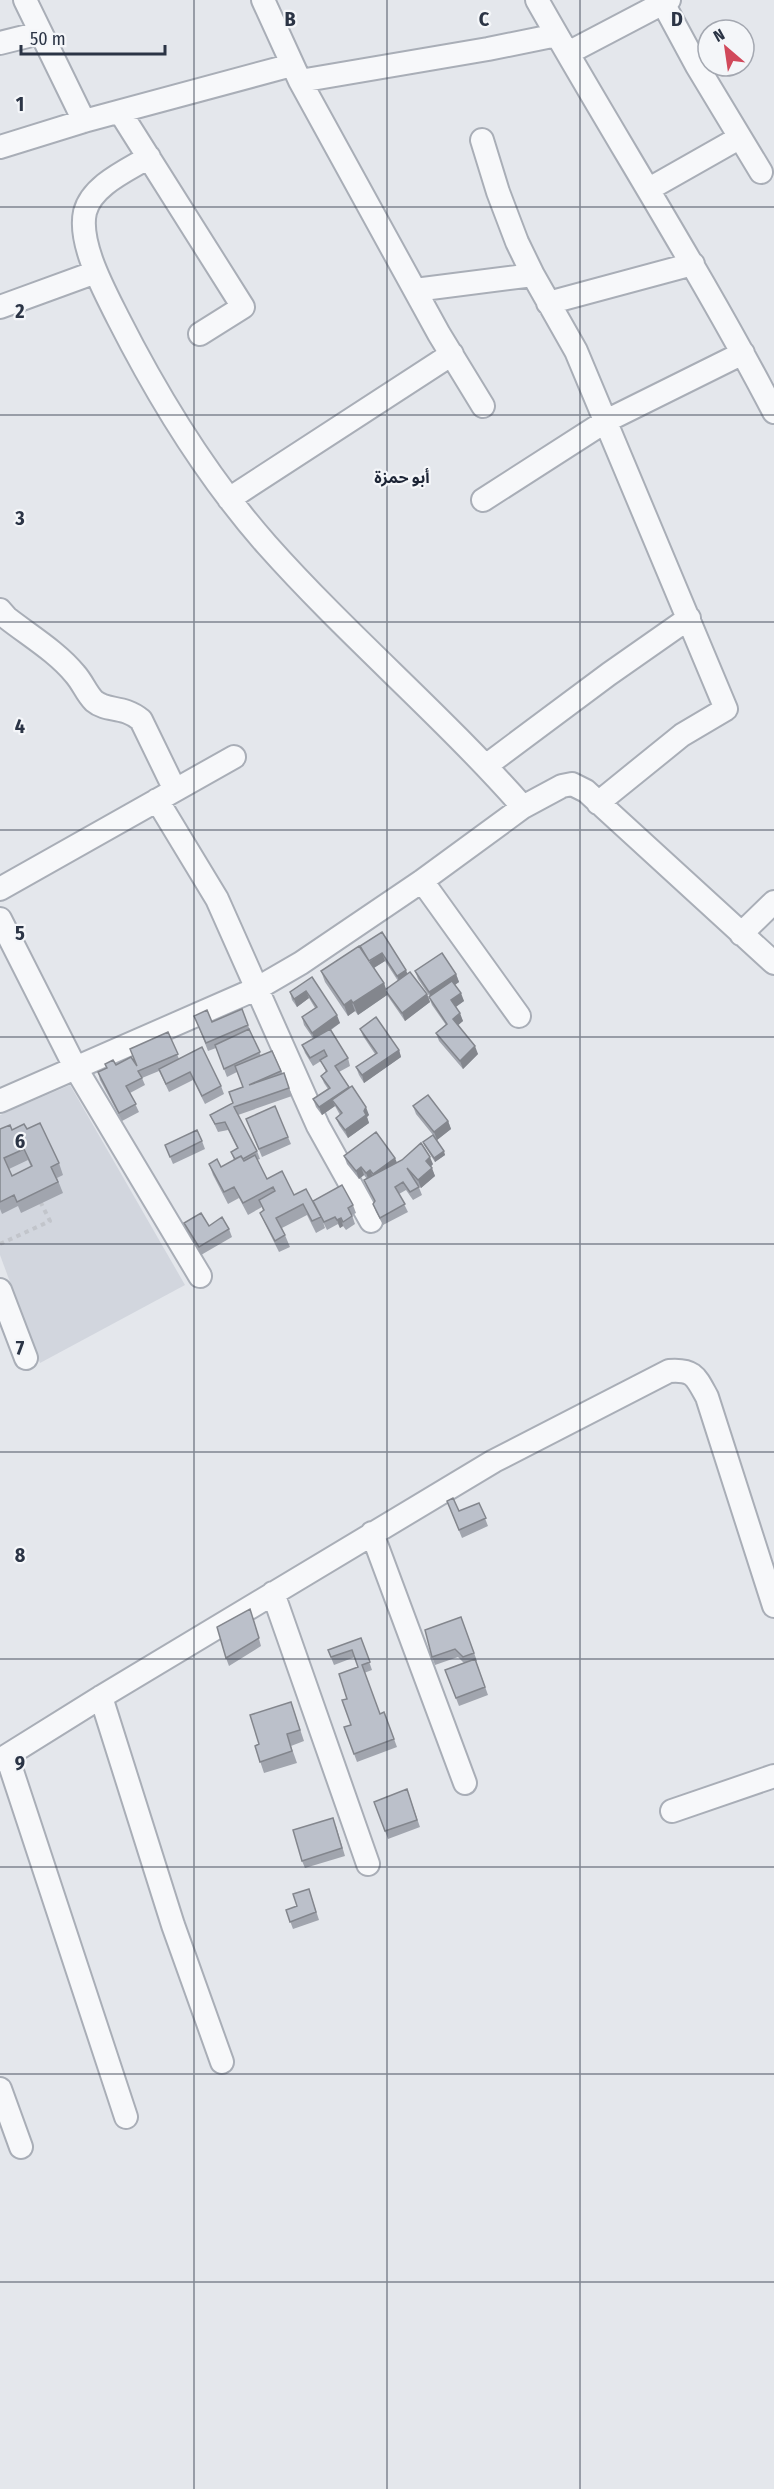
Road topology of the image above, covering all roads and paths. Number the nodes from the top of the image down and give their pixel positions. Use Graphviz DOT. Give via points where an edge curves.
graph roads {
  1 [pos="25,0"];
  2 [pos="263,0"];
  3 [pos="537,0"];
  4 [pos="666,2"];
  5 [pos="40,33"];
  6 [pos="0,43"];
  7 [pos="562,44"];
  8 [pos="296,73"];
  9 [pos="120,112"];
  10 [pos="84,121"];
  11 [pos="739,138"];
  12 [pos="482,140"];
  13 [pos="0,147"];
  14 [pos="149,157"];
  15 [pos="761,172"];
  16 [pos="649,189"];
  17 [pos="693,264"];
  18 [pos="96,272"];
  19 [pos="533,276"];
  20 [pos="415,290"];
  21 [pos="549,303"];
  22 [pos="0,307"];
  23 [pos="200,334"];
  24 [pos="743,353"];
  25 [pos="452,354"];
  26 [pos="483,406"];
  27 [pos="774,412"];
  28 [pos="606,421"];
  29 [pos="229,499"];
  30 [pos="483,500"];
  31 [pos="0,610"];
  32 [pos="689,618"];
  33 [pos="234,757"];
  34 [pos="487,765"];
  35 [pos="166,795"];
  36 [pos="598,803"];
  37 [pos="523,807"];
  38 [pos="422,881"];
  39 [pos="0,889"];
  40 [pos="774,902"];
  41 [pos="0,919"];
  42 [pos="741,934"];
  43 [pos="774,963"];
  44 [pos="258,988"];
  45 [pos="519,1016"];
  46 [pos="75,1067"];
  47 [pos="0,1101"];
  48 [pos="41,1203"];
  49 [pos="371,1221"];
  50 [pos="0,1244"];
  51 [pos="200,1276"];
  52 [pos="0,1290"];
  53 [pos="27,1359"];
  54 [pos="372,1533"];
  55 [pos="273,1593"];
  56 [pos="774,1606"];
  57 [pos="100,1697"];
  58 [pos="4,1758"];
  59 [pos="774,1776"];
  60 [pos="465,1783"];
  61 [pos="672,1811"];
  62 [pos="369,1864"];
  63 [pos="222,2062"];
  64 [pos="0,2090"];
  65 [pos="126,2117"];
  66 [pos="21,2147"];
  1 -- 5 [label="street"];
  2 -- 8 [label="street"];
  3 -- 7 [label="street"];
  4 -- 7 [label="street"];
  4 -- 11 [label="street"];
  5 -- 6 [label="street"];
  5 -- 10 [label="street"];
  7 -- 8 [label="street"];
  7 -- 16 [label="street"];
  8 -- 9 [label="street"];
  8 -- 20 [label="street"];
  9 -- 10 [label="street"];
  9 -- 14 [label="street"];
  10 -- 13 [label="street"];
  11 -- 15 [label="street"];
  11 -- 16 [label="street"];
  12 -- 19 [label="street" via="498,192"];
  14 -- 18 [label="street" via="98,190 90,201 84,226"];
  14 -- 23 [label="street" via="243,307"];
  16 -- 17 [label="street"];
  17 -- 21 [label="street"];
  17 -- 24 [label="street"];
  18 -- 22 [label="street"];
  18 -- 29 [label="street" via="177,425"];
  19 -- 20 [label="street"];
  19 -- 21 [label="street"];
  20 -- 25 [label="street"];
  21 -- 28 [label="street" via="576,351"];
  24 -- 27 [label="street"];
  24 -- 28 [label="street"];
  25 -- 26 [label="street"];
  25 -- 29 [label="street"];
  28 -- 30 [label="street"];
  28 -- 32 [label="street"];
  29 -- 34 [label="street" via="321,602"];
  31 -- 35 [label="street" via="76,675 96,703 131,712 141,720"];
  32 -- 34 [label="street"];
  32 -- 36 [label="street" via="726,709 682,735"];
  33 -- 35 [label="street"];
  34 -- 37 [label="street"];
  35 -- 39 [label="street"];
  35 -- 44 [label="street"];
  36 -- 37 [label="street" via="580,786 572,784"];
  36 -- 42 [label="street"];
  37 -- 38 [label="street"];
  38 -- 44 [label="street"];
  38 -- 45 [label="street"];
  40 -- 42 [label="street"];
  41 -- 46 [label="street"];
  42 -- 43 [label="street"];
  44 -- 46 [label="street"];
  44 -- 49 [label="street" via="318,1126"];
  46 -- 47 [label="street"];
  46 -- 51 [label="street"];
  48 -- 50 [label="path" via="50,1221"];
  52 -- 53 [label="street"];
  54 -- 55 [label="street"];
  54 -- 56 [label="street" via="494,1461 649,1380 669,1371 685,1370 697,1378 707,1397"];
  54 -- 60 [label="street"];
  55 -- 57 [label="street"];
  55 -- 62 [label="street"];
  57 -- 58 [label="street"];
  57 -- 63 [label="street" via="173,1925"];
  58 -- 65 [label="street"];
  59 -- 61 [label="street"];
  64 -- 66 [label="street"];
}
